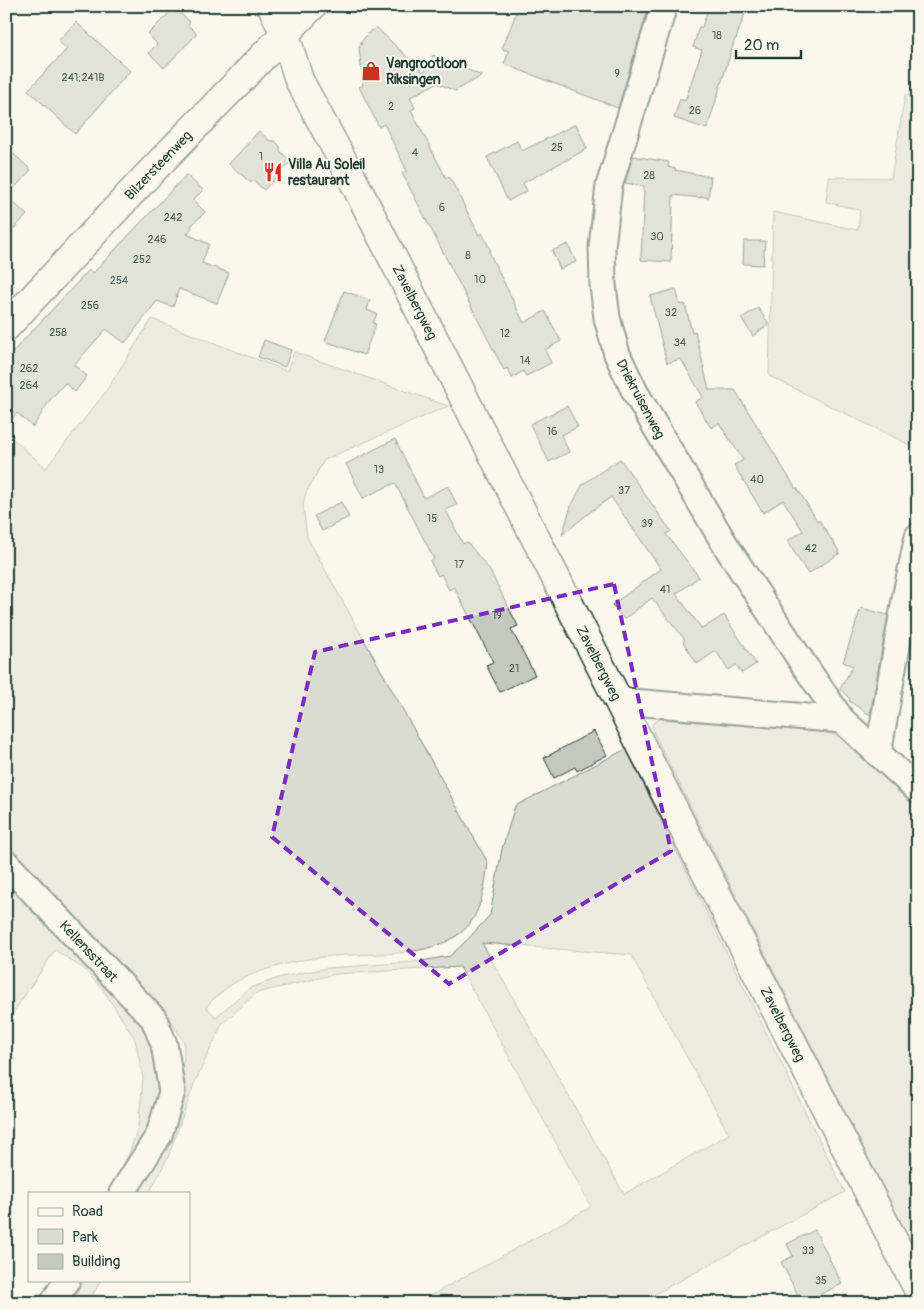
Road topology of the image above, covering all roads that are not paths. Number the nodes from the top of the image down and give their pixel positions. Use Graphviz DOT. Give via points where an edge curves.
graph roads {
  1 [pos="272,6"];
  2 [pos="312,6"];
  3 [pos="664,6"];
  4 [pos="285,35"];
  5 [pos="6,327"];
  6 [pos="918,536"];
  7 [pos="617,699"];
  8 [pos="842,720"];
  9 [pos="878,754"];
  10 [pos="918,790"];
  11 [pos="6,862"];
  12 [pos="123,1192"];
  13 [pos="66,1282"];
  14 [pos="918,1289"];
  15 [pos="53,1303"];
  1 -- 4 [label="main road, Zavelbergweg"];
  2 -- 4 [label="main road, Bilzersteenweg"];
  3 -- 8 [label="street, Driekruisenweg" via="609,186 602,246 607,318 617,354 635,392 726,546"];
  4 -- 5 [label="main road, Bilzersteenweg"];
  4 -- 7 [label="main road, Zavelbergweg" via="299,80"];
  6 -- 9 [label="street"];
  7 -- 8 [label="street"];
  7 -- 14 [label="main road, Zavelbergweg"];
  8 -- 9 [label="street, Driekruisenweg"];
  9 -- 10 [label="street, Driekruisenweg"];
  11 -- 12 [label="street, Kellensstraat" via="154,1019 164,1044 172,1092 159,1135"];
  13 -- 15 [label="street"];
}
